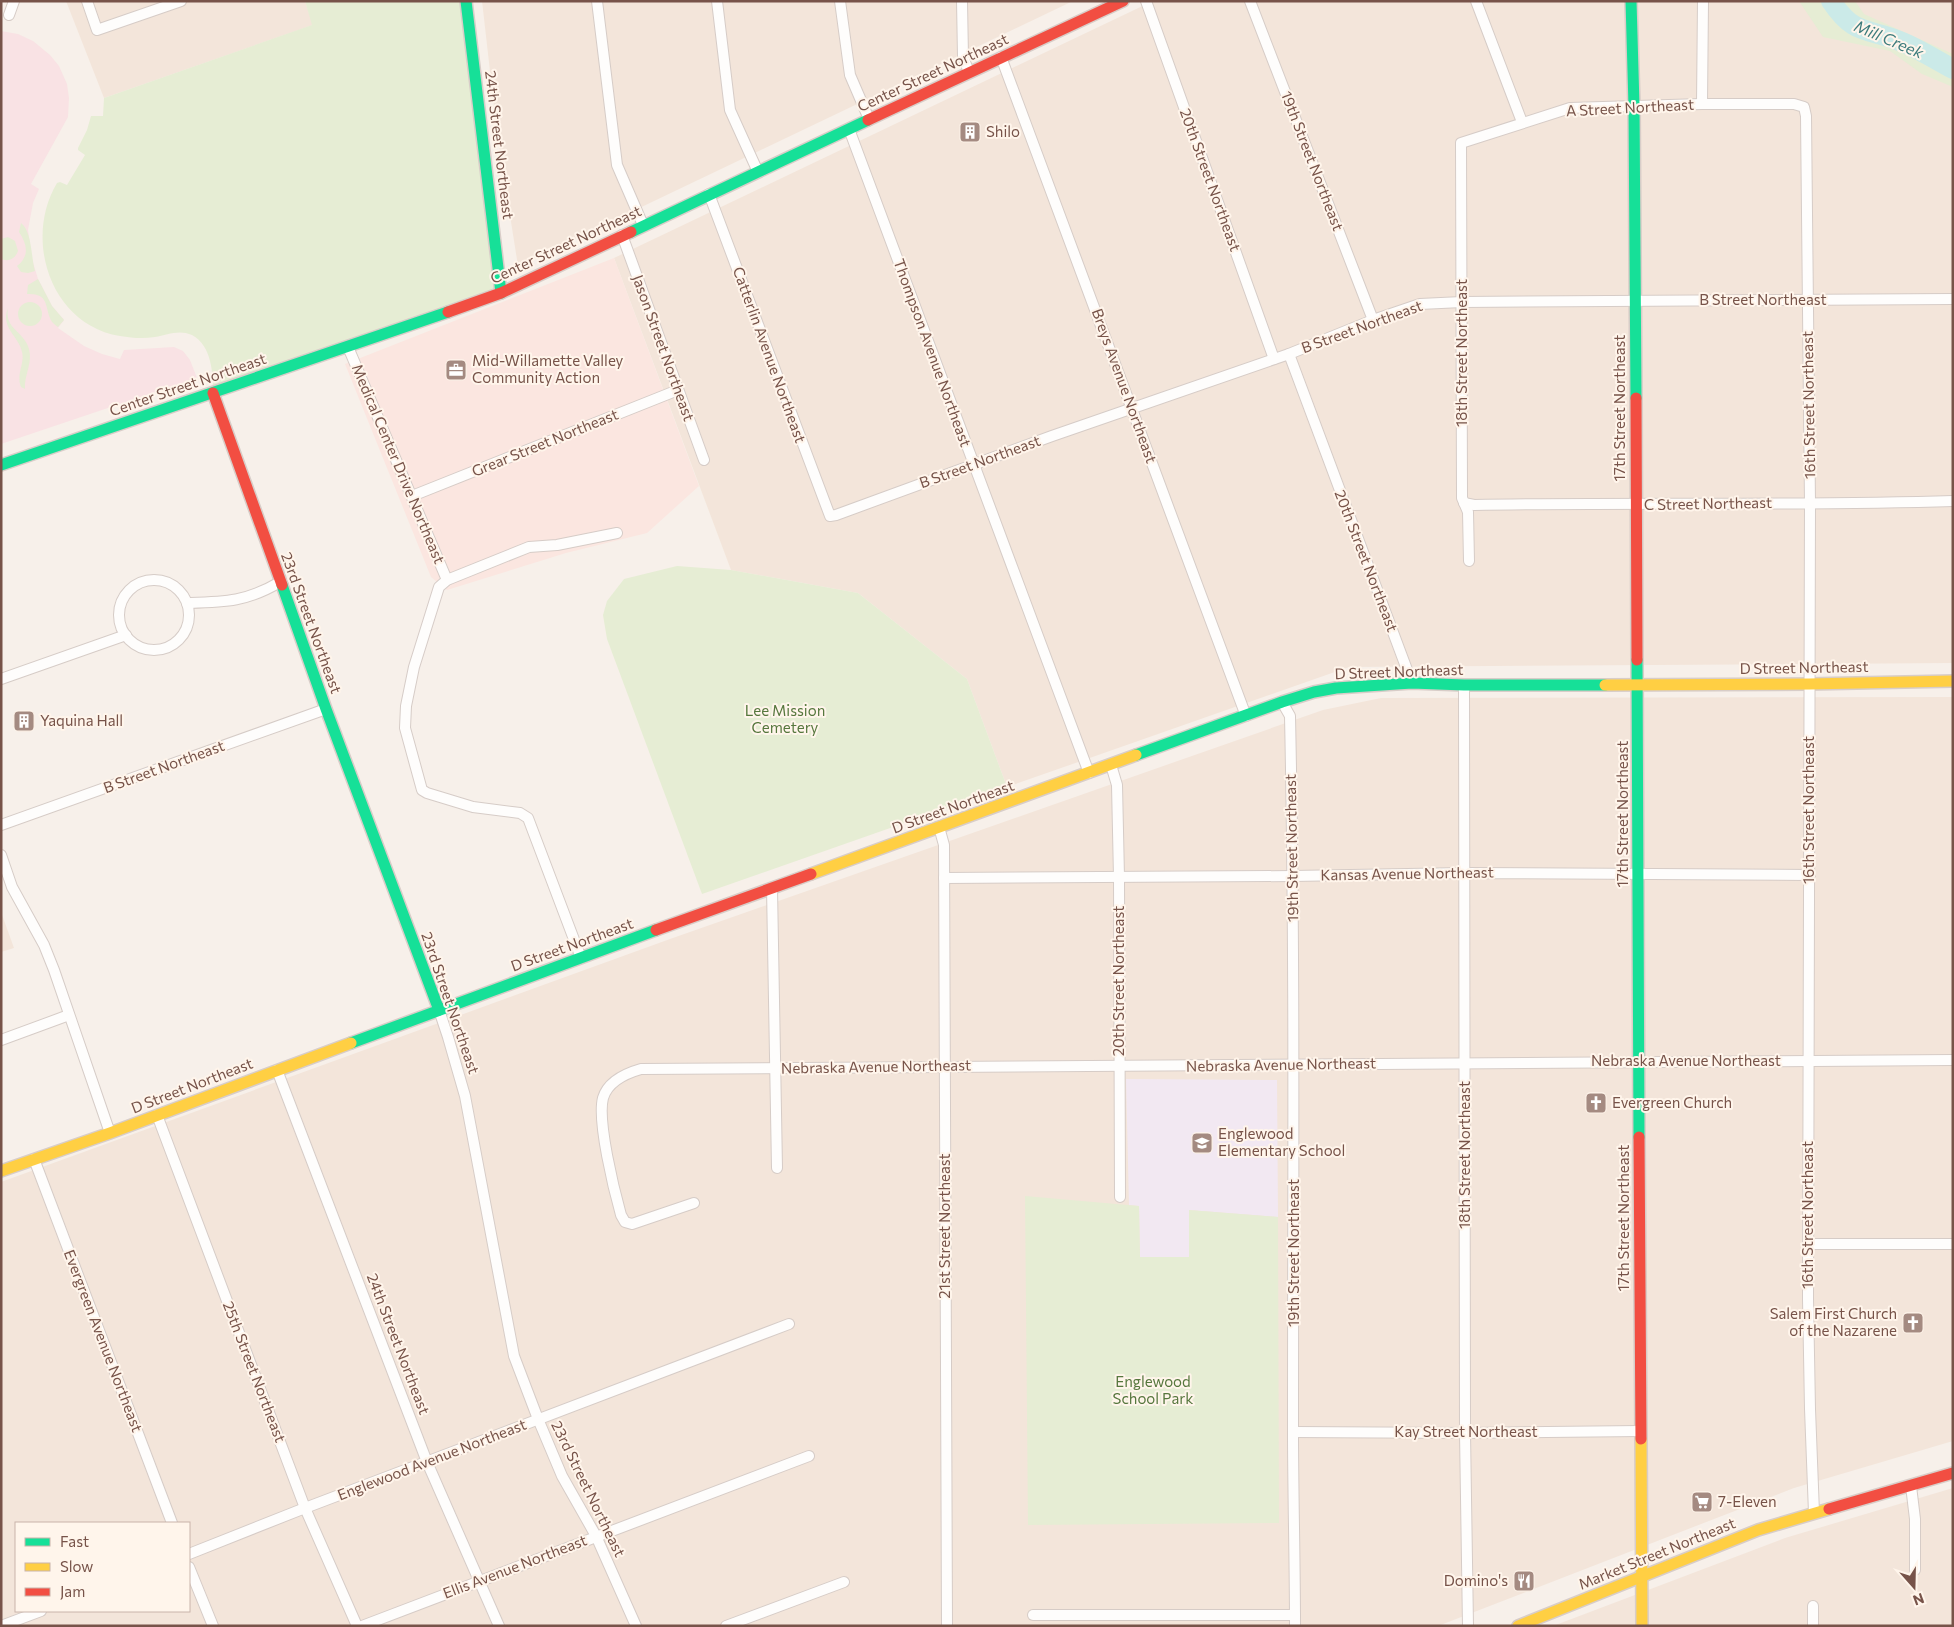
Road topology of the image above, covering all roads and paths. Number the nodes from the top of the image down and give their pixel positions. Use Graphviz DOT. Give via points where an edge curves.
graph roads {
  1 [pos="14,1"];
  2 [pos="87,1"];
  3 [pos="181,1"];
  4 [pos="597,1"];
  5 [pos="717,1"];
  6 [pos="840,1"];
  7 [pos="962,1"];
  8 [pos="1123,1"];
  9 [pos="1146,1"];
  10 [pos="1250,1"];
  11 [pos="1476,1"];
  12 [pos="1631,1"];
  13 [pos="1703,1"];
  14 [pos="468,2"];
  15 [pos="9,15"];
  16 [pos="1001,57"];
  17 [pos="969,72"];
  18 [pos="1702,104"];
  19 [pos="1634,106"];
  20 [pos="1804,108"];
  21 [pos="869,119"];
  22 [pos="1522,122"];
  23 [pos="849,129"];
  24 [pos="1460,143"];
  25 [pos="758,172"];
  26 [pos="709,194"];
  27 [pos="643,225"];
  28 [pos="622,235"];
  29 [pos="501,293"];
  30 [pos="1953,299"];
  31 [pos="1635,300"];
  32 [pos="1808,300"];
  33 [pos="1462,302"];
  34 [pos="1373,320"];
  35 [pos="348,347"];
  36 [pos="1289,354"];
  37 [pos="1274,359"];
  38 [pos="678,390"];
  39 [pos="213,393"];
  40 [pos="1133,409"];
  41 [pos="704,460"];
  42 [pos="974,464"];
  43 [pos="1,465"];
  44 [pos="412,496"];
  45 [pos="1953,501"];
  46 [pos="1464,502"];
  47 [pos="1810,503"];
  48 [pos="1635,505"];
  49 [pos="830,516"];
  50 [pos="617,533"];
  51 [pos="1469,561"];
  52 [pos="447,580"];
  53 [pos="280,582"];
  54 [pos="187,603"];
  55 [pos="126,635"];
  56 [pos="1,679"];
  57 [pos="1953,681"];
  58 [pos="1412,683"];
  59 [pos="1637,684"];
  60 [pos="1809,684"];
  61 [pos="1464,685"];
  62 [pos="1282,702"];
  63 [pos="326,709"];
  64 [pos="1246,716"];
  65 [pos="1111,765"];
  66 [pos="1089,773"];
  67 [pos="1,825"];
  68 [pos="939,827"];
  69 [pos="1,855"];
  70 [pos="1465,873"];
  71 [pos="1638,874"];
  72 [pos="1810,875"];
  73 [pos="1293,876"];
  74 [pos="1119,877"];
  75 [pos="944,878"];
  76 [pos="772,888"];
  77 [pos="581,958"];
  78 [pos="438,1010"];
  79 [pos="69,1015"];
  80 [pos="1,1040"];
  81 [pos="1953,1060"];
  82 [pos="1638,1061"];
  83 [pos="1809,1061"];
  84 [pos="1465,1062"];
  85 [pos="1295,1064"];
  86 [pos="944,1066"];
  87 [pos="1119,1066"];
  88 [pos="774,1068"];
  89 [pos="277,1070"];
  90 [pos="158,1115"];
  91 [pos="110,1133"];
  92 [pos="34,1159"];
  93 [pos="777,1168"];
  94 [pos="1,1171"];
  95 [pos="1120,1197"];
  96 [pos="694,1202"];
  97 [pos="1808,1244"];
  98 [pos="1953,1244"];
  99 [pos="789,1324"];
  100 [pos="538,1420"];
  101 [pos="1640,1431"];
  102 [pos="1293,1432"];
  103 [pos="1465,1433"];
  104 [pos="809,1456"];
  105 [pos="427,1462"];
  106 [pos="1953,1473"];
  107 [pos="1911,1486"];
  108 [pos="306,1508"];
  109 [pos="1814,1513"];
  110 [pos="172,1522"];
  111 [pos="596,1536"];
  112 [pos="190,1554"];
  113 [pos="190,1569"];
  114 [pos="1915,1570"];
  115 [pos="1642,1576"];
  116 [pos="480,1580"];
  117 [pos="844,1582"];
  118 [pos="1813,1606"];
  119 [pos="38,1612"];
  120 [pos="1034,1615"];
  121 [pos="1295,1615"];
  122 [pos="1,1626"];
  123 [pos="214,1626"];
  124 [pos="357,1626"];
  125 [pos="362,1626"];
  126 [pos="499,1626"];
  127 [pos="636,1626"];
  128 [pos="726,1626"];
  129 [pos="947,1626"];
  130 [pos="1295,1626"];
  131 [pos="1468,1626"];
  132 [pos="1518,1626"];
  133 [pos="1642,1626"];
  134 [pos="1813,1626"];
  1 -- 15 [label="street"];
  2 -- 3 [label="street" via="97,30"];
  4 -- 27 [label="street" via="617,166"];
  5 -- 25 [label="street" via="730,110"];
  6 -- 21 [label="street" via="850,75"];
  7 -- 17 [label="street" via="963,57"];
  8 -- 16 [label="main road, Center Street Northeast"];
  9 -- 37 [label="street, 20th Street Northeast"];
  10 -- 34 [label="street, 19th Street Northeast"];
  11 -- 22 [label="street"];
  12 -- 19 [label="main road, 17th Street Northeast"];
  13 -- 18 [label="street"];
  14 -- 29 [label="main road, 24th Street Northeast"];
  16 -- 17 [label="main road, Center Street Northeast"];
  16 -- 40 [label="street, Breys Avenue Northeast"];
  17 -- 21 [label="main road, Center Street Northeast"];
  18 -- 19 [label="street, A Street Northeast"];
  18 -- 20 [label="street, A Street Northeast" via="1794,104"];
  19 -- 22 [label="street, A Street Northeast" via="1570,108"];
  19 -- 31 [label="main road, 17th Street Northeast"];
  20 -- 32 [label="street, 16th Street Northeast"];
  21 -- 23 [label="main road, Center Street Northeast"];
  22 -- 24 [label="street, A Street Northeast"];
  23 -- 25 [label="main road, Center Street Northeast"];
  23 -- 42 [label="street, Thompson Avenue Northeast"];
  24 -- 33 [label="street, 18th Street Northeast"];
  25 -- 26 [label="main road, Center Street Northeast"];
  26 -- 27 [label="main road, Center Street Northeast"];
  26 -- 49 [label="street, Catterlin Avenue Northeast"];
  27 -- 28 [label="main road, Center Street Northeast"];
  28 -- 29 [label="main road, Center Street Northeast"];
  28 -- 38 [label="street, Jason Street Northeast"];
  29 -- 35 [label="main road, Center Street Northeast"];
  30 -- 32 [label="street, B Street Northeast"];
  31 -- 32 [label="street, B Street Northeast"];
  31 -- 33 [label="street, B Street Northeast"];
  31 -- 48 [label="main road, 17th Street Northeast"];
  32 -- 47 [label="street, 16th Street Northeast"];
  33 -- 34 [label="street, B Street Northeast" via="1420,304"];
  33 -- 46 [label="street, 18th Street Northeast"];
  34 -- 36 [label="street, B Street Northeast"];
  35 -- 39 [label="main road, Center Street Northeast"];
  35 -- 44 [label="street, Medical Center Drive Northeast"];
  36 -- 37 [label="street, B Street Northeast"];
  36 -- 58 [label="street, 20th Street Northeast"];
  37 -- 40 [label="street, B Street Northeast"];
  38 -- 41 [label="street, Jason Street Northeast"];
  38 -- 44 [label="street, Grear Street Northeast"];
  39 -- 43 [label="main road, Center Street Northeast"];
  39 -- 53 [label="main road, 23rd Street Northeast"];
  40 -- 42 [label="street, B Street Northeast"];
  40 -- 64 [label="street, Breys Avenue Northeast"];
  42 -- 49 [label="street, B Street Northeast"];
  42 -- 66 [label="street, Thompson Avenue Northeast"];
  44 -- 52 [label="street, Medical Center Drive Northeast"];
  45 -- 47 [label="street, C Street Northeast"];
  46 -- 48 [label="street, C Street Northeast" via="1474,505"];
  46 -- 51 [label="street, 18th Street Northeast" via="1468,512"];
  47 -- 48 [label="street, C Street Northeast"];
  47 -- 60 [label="street, 16th Street Northeast"];
  48 -- 59 [label="main road, 17th Street Northeast"];
  50 -- 52 [label="street" via="529,547"];
  52 -- 77 [label="street, Medical Center Drive Northeast" via="439,587 414,667 406,706 405,728 420,785 427,793 473,807 520,812 528,818"];
  53 -- 54 [label="street" via="236,601"];
  53 -- 63 [label="main road, 23rd Street Northeast"];
  54 -- 55 [label="street" via="188,625 175,643 154,650 133,643"];
  54 -- 55 [label="street" via="173,586 163,582 153,581 134,587 127,594 120,614"];
  55 -- 56 [label="street"];
  57 -- 60 [label="main road, D Street Northeast"];
  58 -- 61 [label="main road, D Street Northeast"];
  58 -- 62 [label="main road, D Street Northeast" via="1325,689"];
  59 -- 60 [label="main road, D Street Northeast"];
  59 -- 61 [label="main road, D Street Northeast"];
  59 -- 71 [label="main road, 17th Street Northeast"];
  60 -- 72 [label="street, 16th Street Northeast"];
  61 -- 70 [label="street, 18th Street Northeast"];
  62 -- 64 [label="main road, D Street Northeast"];
  62 -- 73 [label="street, 19th Street Northeast" via="1290,716"];
  63 -- 67 [label="street, B Street Northeast"];
  63 -- 78 [label="main road, 23rd Street Northeast"];
  64 -- 65 [label="main road, D Street Northeast"];
  65 -- 66 [label="main road, D Street Northeast"];
  65 -- 74 [label="street, 20th Street Northeast" via="1117,785"];
  66 -- 68 [label="main road, D Street Northeast"];
  68 -- 75 [label="street, 21st Street Northeast" via="944,845"];
  68 -- 76 [label="main road, D Street Northeast"];
  69 -- 79 [label="street" via="12,887 44,945"];
  70 -- 71 [label="street, Kansas Avenue Northeast"];
  70 -- 73 [label="street, Kansas Avenue Northeast"];
  70 -- 84 [label="street, 18th Street Northeast"];
  71 -- 72 [label="street, Kansas Avenue Northeast"];
  71 -- 82 [label="main road, 17th Street Northeast"];
  72 -- 83 [label="street, 16th Street Northeast"];
  73 -- 74 [label="street, Kansas Avenue Northeast"];
  73 -- 85 [label="street, 19th Street Northeast"];
  74 -- 75 [label="street, Kansas Avenue Northeast"];
  74 -- 87 [label="street, 20th Street Northeast"];
  75 -- 86 [label="street, 21st Street Northeast"];
  76 -- 77 [label="main road, D Street Northeast"];
  76 -- 88 [label="street"];
  77 -- 78 [label="main road, D Street Northeast"];
  78 -- 89 [label="main road, D Street Northeast"];
  78 -- 100 [label="street, 23rd Street Northeast" via="465,1096 511,1343"];
  79 -- 80 [label="street"];
  79 -- 91 [label="street"];
  81 -- 83 [label="street, Nebraska Avenue Northeast"];
  82 -- 83 [label="street, Nebraska Avenue Northeast"];
  82 -- 84 [label="street, Nebraska Avenue Northeast"];
  82 -- 101 [label="main road, 17th Street Northeast"];
  83 -- 97 [label="street, 16th Street Northeast"];
  84 -- 85 [label="street, Nebraska Avenue Northeast"];
  84 -- 103 [label="street, 18th Street Northeast"];
  85 -- 87 [label="street, Nebraska Avenue Northeast"];
  85 -- 102 [label="street, 19th Street Northeast"];
  86 -- 87 [label="street, Nebraska Avenue Northeast"];
  86 -- 88 [label="street, Nebraska Avenue Northeast"];
  86 -- 129 [label="street, 21st Street Northeast"];
  87 -- 95 [label="street, 20th Street Northeast"];
  88 -- 93 [label="street"];
  88 -- 96 [label="street, Nebraska Avenue Northeast" via="641,1069 626,1073 603,1096 603,1129 618,1206 625,1222 639,1222"];
  89 -- 90 [label="main road, D Street Northeast"];
  89 -- 105 [label="street, 24th Street Northeast"];
  90 -- 91 [label="main road, D Street Northeast"];
  90 -- 108 [label="street, 25th Street Northeast"];
  91 -- 92 [label="main road, D Street Northeast"];
  92 -- 94 [label="main road, D Street Northeast"];
  92 -- 110 [label="street, Evergreen Avenue Northeast"];
  97 -- 98 [label="street"];
  97 -- 109 [label="street, 16th Street Northeast"];
  99 -- 100 [label="street, Englewood Avenue Northeast"];
  100 -- 105 [label="street, Englewood Avenue Northeast"];
  100 -- 111 [label="street, 23rd Street Northeast" via="562,1476"];
  101 -- 103 [label="street, Kay Street Northeast"];
  101 -- 115 [label="main road, 17th Street Northeast"];
  102 -- 103 [label="street, Kay Street Northeast"];
  102 -- 121 [label="street, 19th Street Northeast"];
  103 -- 131 [label="street, 18th Street Northeast"];
  104 -- 111 [label="street, Ellis Avenue Northeast"];
  105 -- 108 [label="street, Englewood Avenue Northeast"];
  105 -- 116 [label="street, 24th Street Northeast"];
  106 -- 107 [label="main road, Market Street Northeast"];
  107 -- 109 [label="main road, Market Street Northeast"];
  107 -- 114 [label="street"];
  108 -- 112 [label="street, Englewood Avenue Northeast"];
  108 -- 124 [label="street, 25th Street Northeast"];
  109 -- 115 [label="main road, Market Street Northeast" via="1758,1530"];
  111 -- 116 [label="street, Ellis Avenue Northeast"];
  111 -- 127 [label="street, 23rd Street Northeast"];
  113 -- 123 [label="street"];
  115 -- 132 [label="main road, Market Street Northeast"];
  115 -- 133 [label="main road, 17th Street Northeast"];
  116 -- 125 [label="street, Ellis Avenue Northeast"];
  116 -- 126 [label="street, 24th Street Northeast"];
  117 -- 128 [label="street"];
  118 -- 134 [label="street"];
  119 -- 122 [label="street"];
  120 -- 121 [label="street"];
  121 -- 130 [label="street, 19th Street Northeast"];
}
